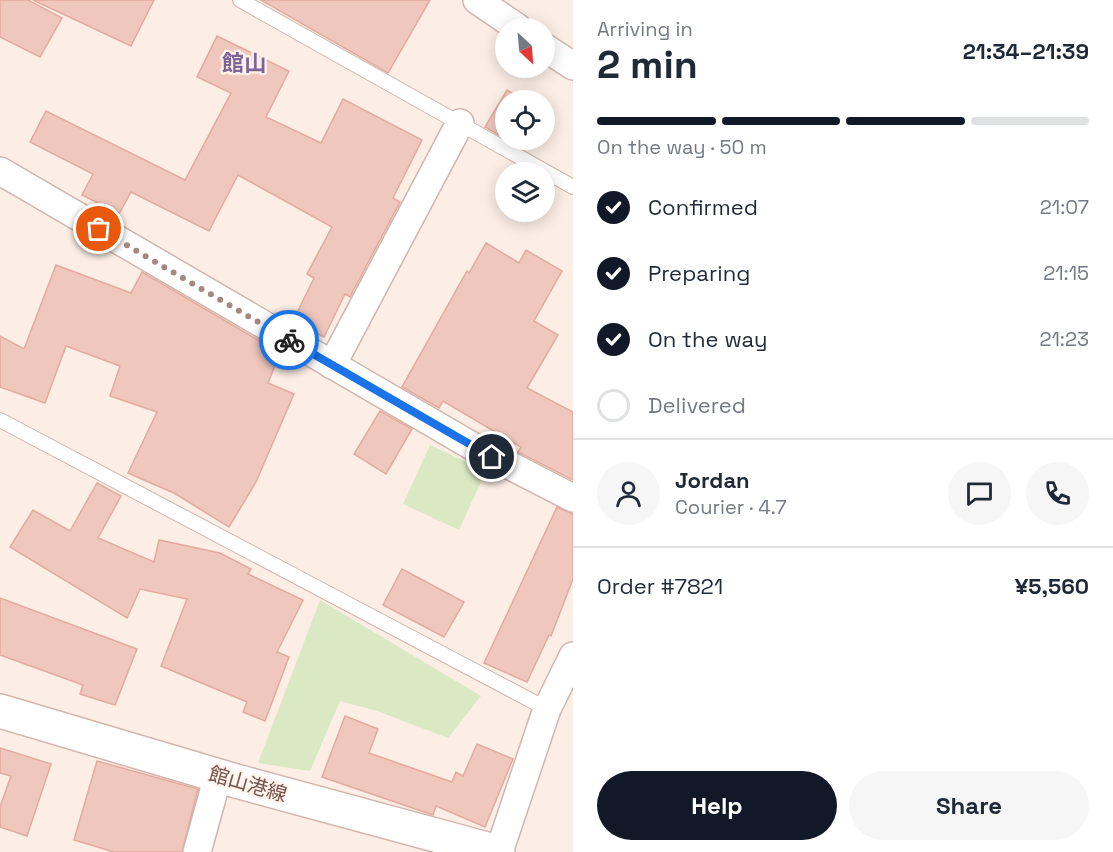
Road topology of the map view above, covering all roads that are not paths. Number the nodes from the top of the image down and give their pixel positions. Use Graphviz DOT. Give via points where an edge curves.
graph roads {
  1 [pos="240,0"];
  2 [pos="477,0"];
  3 [pos="503,18"];
  4 [pos="555,54"];
  5 [pos="573,66"];
  6 [pos="460,123"];
  7 [pos="0,171"];
  8 [pos="573,188"];
  9 [pos="332,365"];
  10 [pos="0,420"];
  11 [pos="573,498"];
  12 [pos="573,656"];
  13 [pos="547,709"];
  14 [pos="0,711"];
  15 [pos="218,776"];
  16 [pos="197,852"];
  17 [pos="498,852"];
  1 -- 6 [label="lane"];
  2 -- 3 [label="street"];
  4 -- 5 [label="street"];
  6 -- 8 [label="lane"];
  6 -- 9 [label="street"];
  7 -- 9 [label="street"];
  9 -- 11 [label="street" via="472,446"];
  10 -- 13 [label="lane"];
  12 -- 13 [label="street"];
  13 -- 17 [label="street"];
  14 -- 15 [label="main road, 館山港線"];
  15 -- 16 [label="street"];
  15 -- 17 [label="main road, 館山港線"];
}
